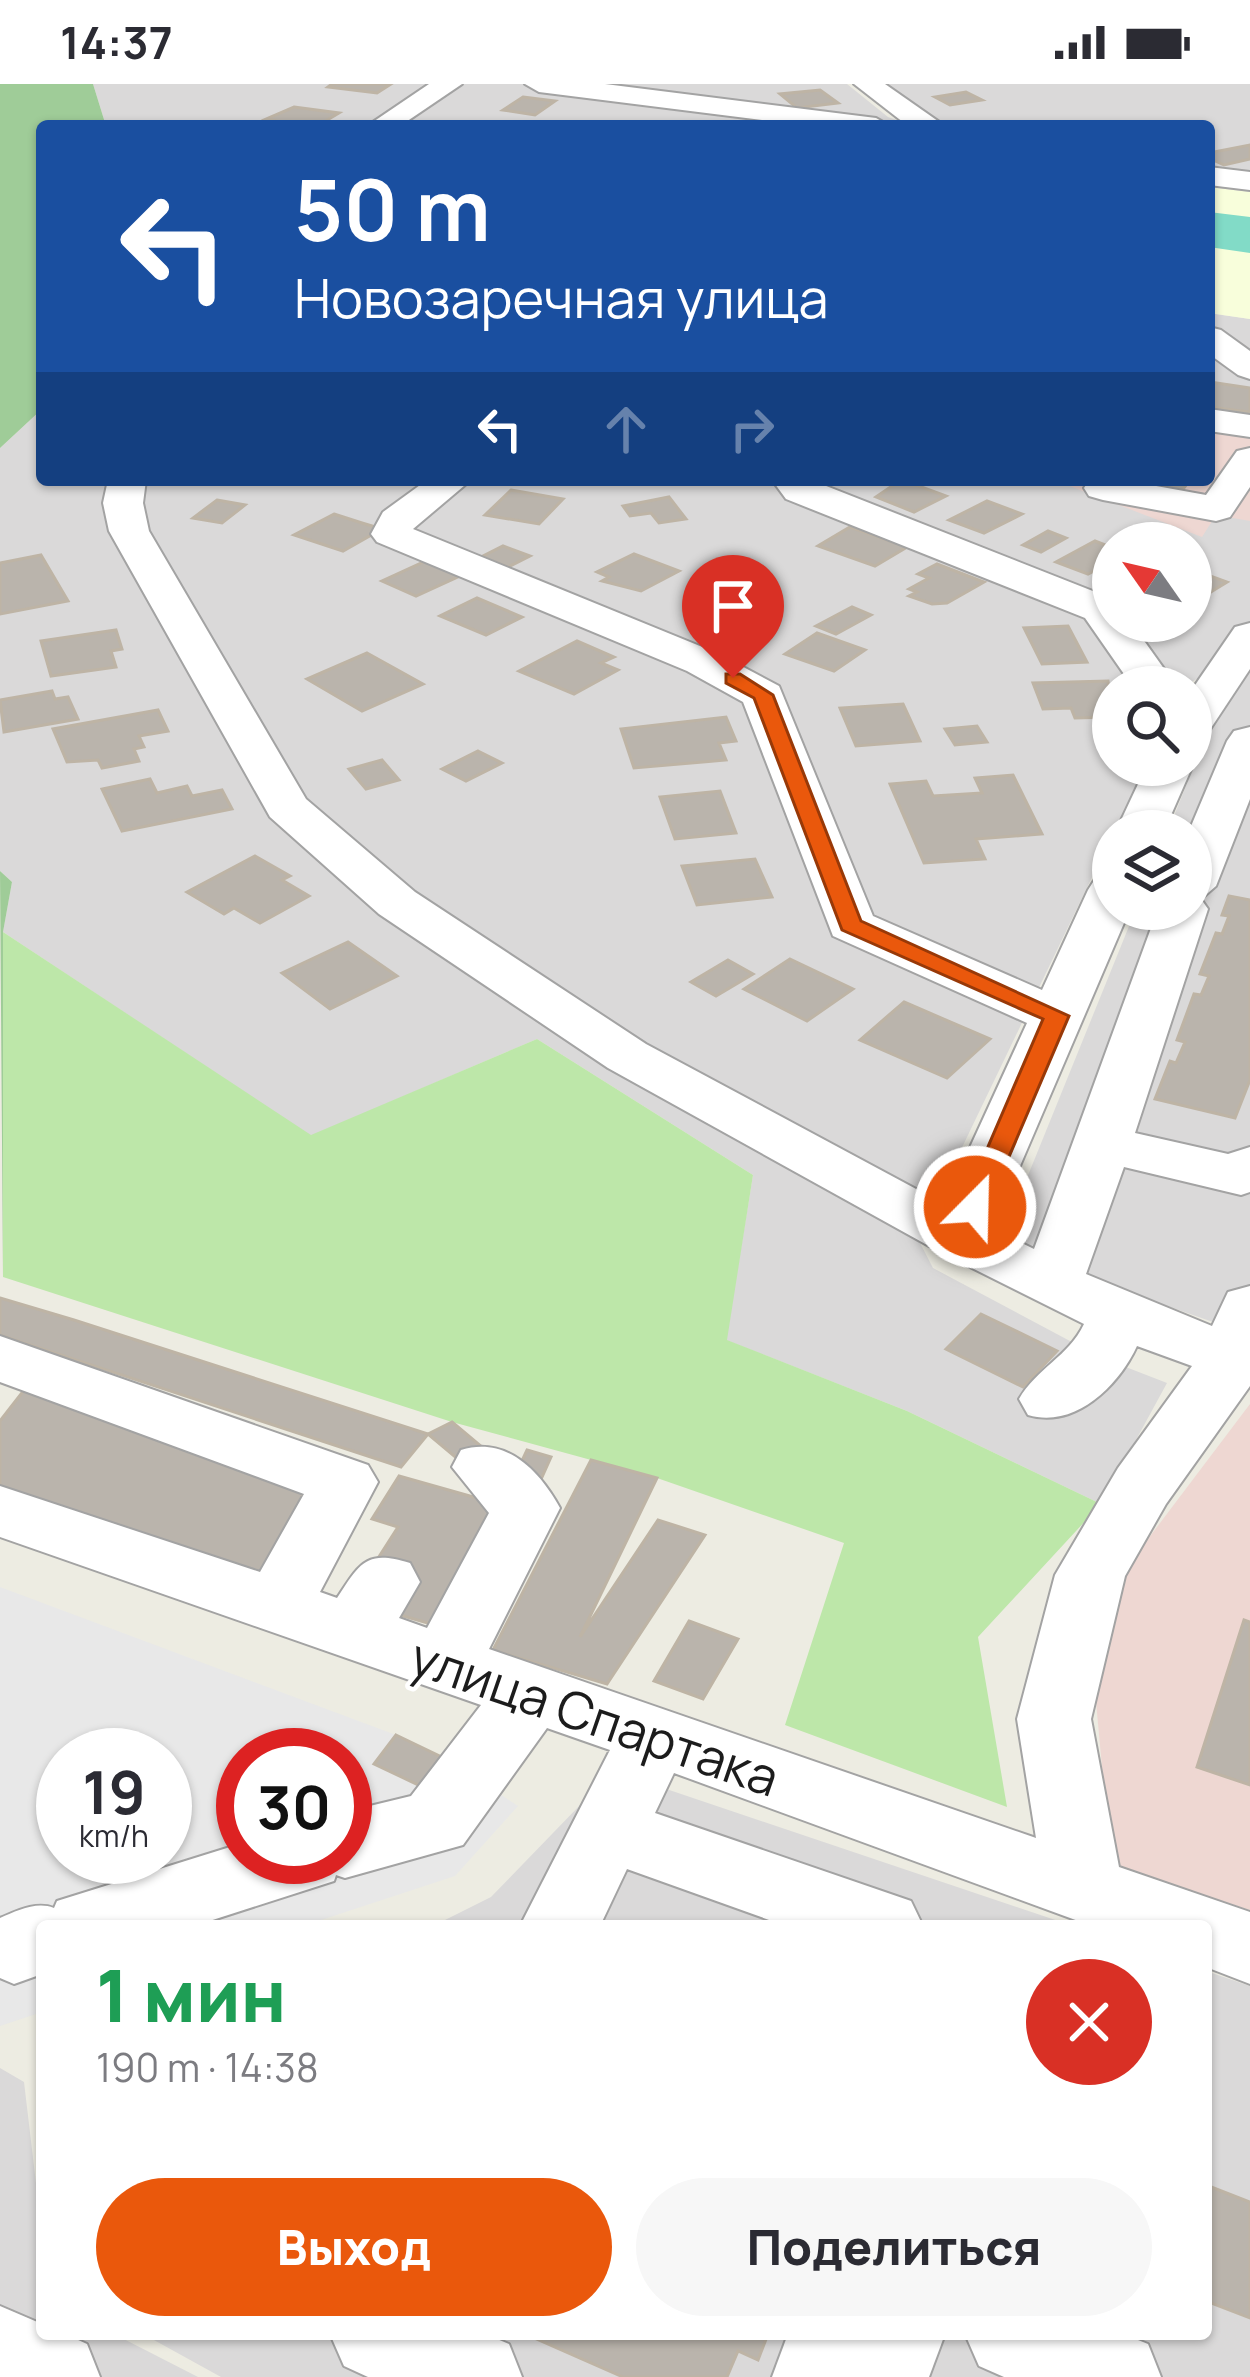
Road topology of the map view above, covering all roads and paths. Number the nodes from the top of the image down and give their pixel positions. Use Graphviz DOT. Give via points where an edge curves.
graph roads {
  1 [pos="448,84"];
  2 [pos="539,84"];
  3 [pos="868,84"];
  4 [pos="624,89"];
  5 [pos="586,115"];
  6 [pos="391,120"];
  7 [pos="834,120"];
  8 [pos="918,120"];
  9 [pos="1215,177"];
  10 [pos="1250,181"];
  11 [pos="1215,342"];
  12 [pos="1250,368"];
  13 [pos="1215,421"];
  14 [pos="1250,426"];
  15 [pos="1215,435"];
  16 [pos="1250,449"];
  17 [pos="1250,459"];
  18 [pos="126,486"];
  19 [pos="444,486"];
  20 [pos="796,486"];
  21 [pos="1102,488"];
  22 [pos="1250,638"];
  23 [pos="1140,666"];
  24 [pos="1212,693"];
  25 [pos="1250,742"];
  26 [pos="1212,833"];
  27 [pos="1250,866"];
  28 [pos="1212,870"];
  29 [pos="1095,930"];
  30 [pos="1176,930"];
  31 [pos="1056,1016"];
  32 [pos="1103,1144"];
  33 [pos="1250,1165"];
  34 [pos="959,1237"];
  35 [pos="1053,1281"];
  36 [pos="1118,1316"];
  37 [pos="1244,1343"];
  38 [pos="8,1373"];
  39 [pos="1051,1400"];
  40 [pos="485,1467"];
  41 [pos="0,1511"];
  42 [pos="277,1606"];
  43 [pos="445,1663"];
  44 [pos="531,1693"];
  45 [pos="656,1735"];
  46 [pos="608,1829"];
  47 [pos="372,1838"];
  48 [pos="220,1884"];
  49 [pos="1084,1888"];
  50 [pos="105,1920"];
  51 [pos="563,1920"];
  52 [pos="866,1920"];
  53 [pos="1172,1920"];
  54 [pos="1212,1934"];
  55 [pos="1250,1948"];
  56 [pos="390,2340"];
  57 [pos="832,2340"];
  58 [pos="897,2340"];
  59 [pos="1026,2340"];
  60 [pos="0,2352"];
  61 [pos="53,2377"];
  62 [pos="476,2377"];
  63 [pos="818,2377"];
  64 [pos="883,2377"];
  65 [pos="1115,2377"];
  1 -- 6 [label="street"];
  2 -- 4 [label="street"];
  3 -- 8 [label="street"];
  4 -- 5 [label="street"];
  4 -- 7 [label="street"];
  9 -- 10 [label="street"];
  11 -- 12 [label="street"];
  13 -- 14 [label="street"];
  15 -- 16 [label="street" via="1244,439"];
  17 -- 21 [label="street" via="1216,509"];
  18 -- 34 [label="street" via="129,531 286,807 397,903 627,1056"];
  19 -- 31 [label="street" via="397,520 391,534 702,662 763,695 850,925"];
  20 -- 23 [label="street" via="1100,609"];
  22 -- 24 [label="street"];
  25 -- 26 [label="street"];
  27 -- 28 [label="street"];
  29 -- 31 [label="street"];
  30 -- 32 [label="street"];
  31 -- 34 [label="street"];
  32 -- 33 [label="street" via="1241,1175"];
  32 -- 35 [label="street"];
  34 -- 35 [label="street"];
  35 -- 36 [label="street"];
  36 -- 37 [label="street"];
  36 -- 39 [label="street" via="1100,1357"];
  37 -- 49 [label="street" via="1090,1575 1054,1719"];
  38 -- 42 [label="street" via="344,1482"];
  40 -- 43 [label="street" via="526,1508"];
  41 -- 42 [label="street, улица Спартака"];
  42 -- 43 [label="street, улица Спартака" via="369,1607"];
  43 -- 44 [label="street, улица Спартака"];
  44 -- 45 [label="street, улица Спартака"];
  44 -- 47 [label="street" via="436,1822"];
  45 -- 46 [label="street"];
  45 -- 49 [label="street, улица Спартака"];
  46 -- 51 [label="street"];
  46 -- 52 [label="street"];
  48 -- 50 [label="street"];
  49 -- 53 [label="street, улица Спартака"];
  54 -- 55 [label="street"];
  56 -- 62 [label="street"];
  57 -- 63 [label="street"];
  58 -- 64 [label="street"];
  59 -- 65 [label="street"];
  60 -- 61 [label="street"];
}
